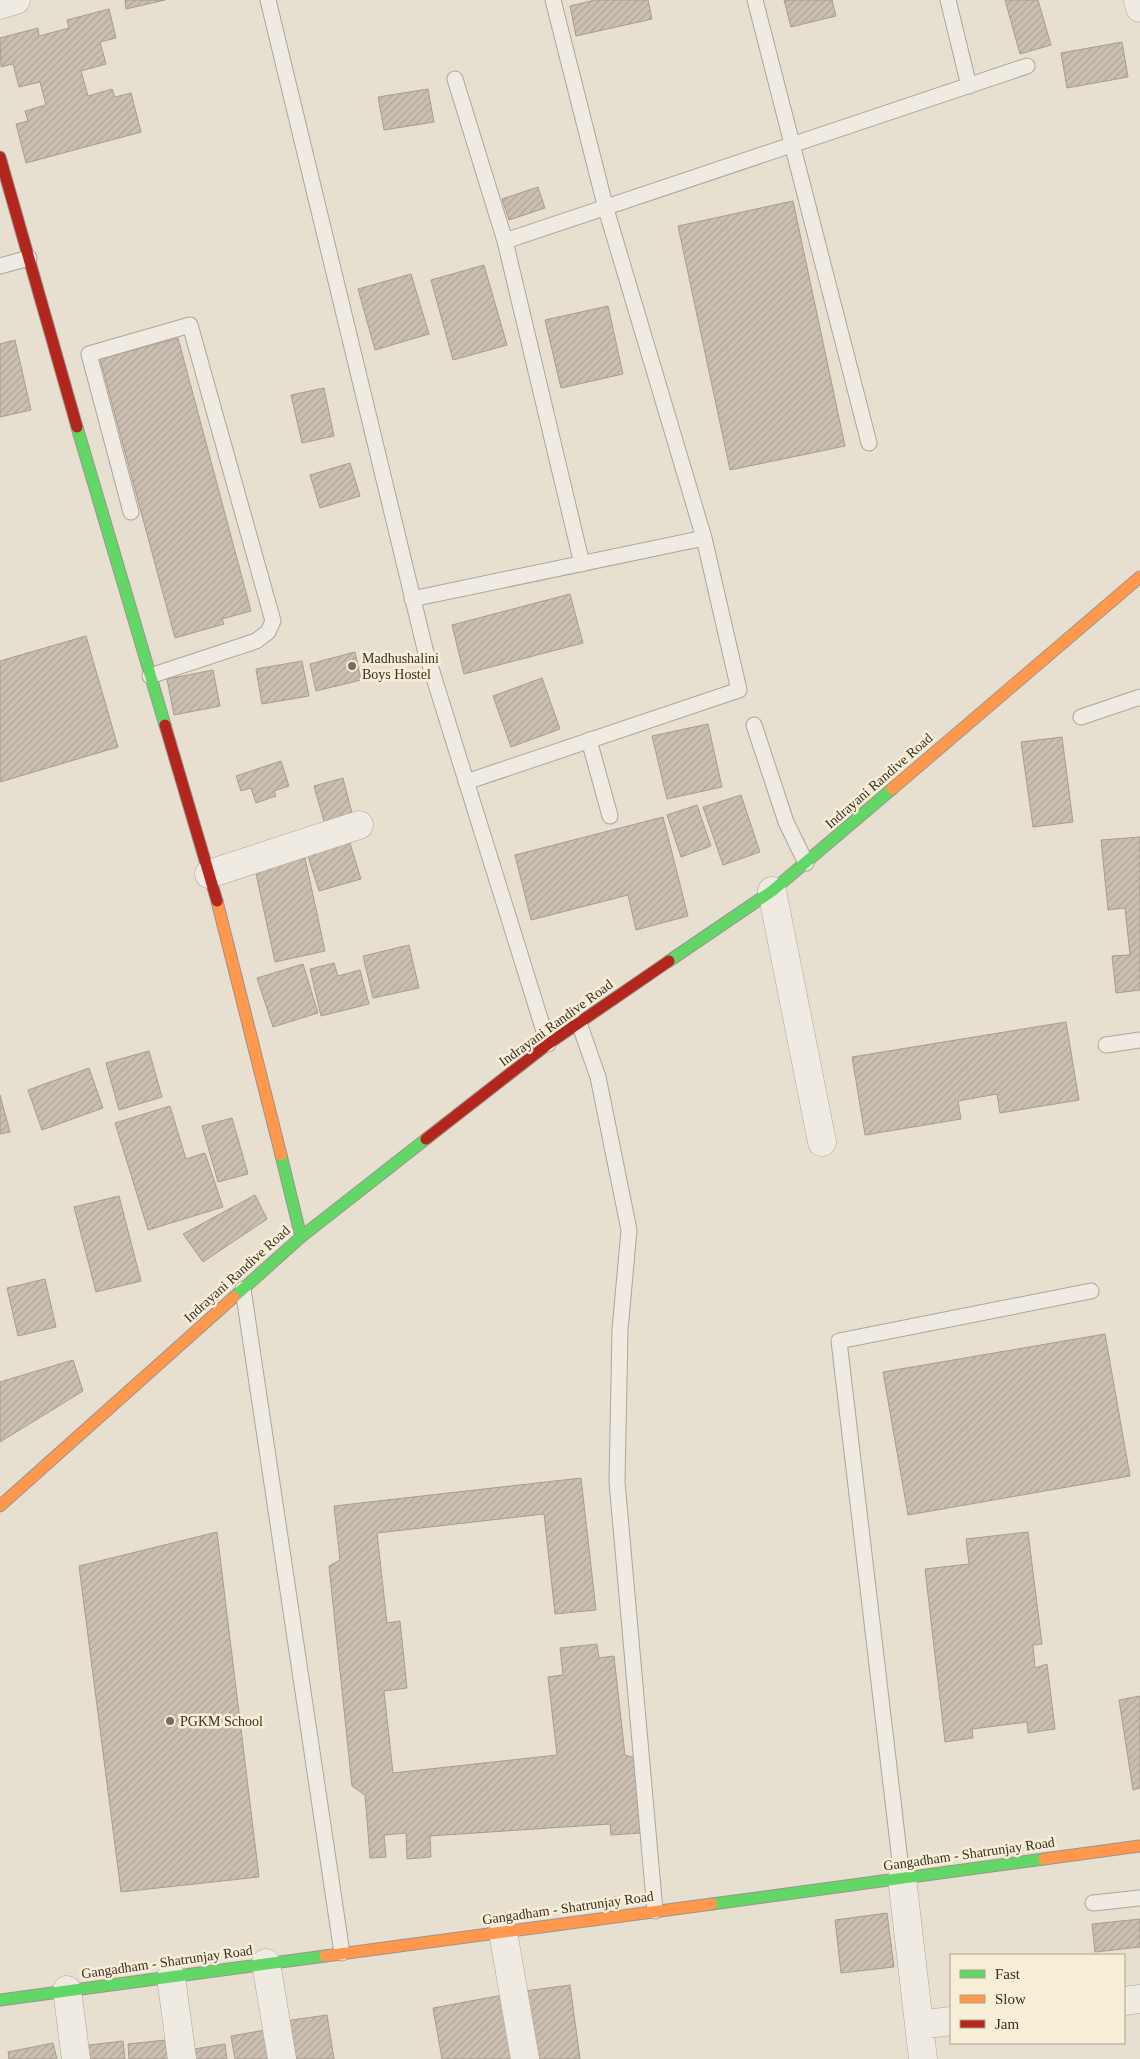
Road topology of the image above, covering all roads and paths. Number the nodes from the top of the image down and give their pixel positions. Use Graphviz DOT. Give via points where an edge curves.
graph roads {
  1 [pos="16,0"];
  2 [pos="268,0"];
  3 [pos="553,0"];
  4 [pos="755,0"];
  5 [pos="948,0"];
  6 [pos="1138,0"];
  7 [pos="0,5"];
  8 [pos="1140,8"];
  9 [pos="1027,66"];
  10 [pos="455,79"];
  11 [pos="969,86"];
  12 [pos="794,145"];
  13 [pos="0,157"];
  14 [pos="2,173"];
  15 [pos="606,209"];
  16 [pos="505,241"];
  17 [pos="29,258"];
  18 [pos="0,266"];
  19 [pos="869,444"];
  20 [pos="131,512"];
  21 [pos="704,538"];
  22 [pos="582,564"];
  23 [pos="1140,577"];
  24 [pos="412,599"];
  25 [pos="150,676"];
  26 [pos="1140,697"];
  27 [pos="1081,717"];
  28 [pos="754,725"];
  29 [pos="590,740"];
  30 [pos="466,782"];
  31 [pos="610,816"];
  32 [pos="359,825"];
  33 [pos="806,863"];
  34 [pos="209,874"];
  35 [pos="772,890"];
  36 [pos="579,1023"];
  37 [pos="1140,1040"];
  38 [pos="548,1044"];
  39 [pos="1106,1045"];
  40 [pos="822,1142"];
  41 [pos="301,1238"];
  42 [pos="243,1289"];
  43 [pos="1091,1291"];
  44 [pos="0,1506"];
  45 [pos="1140,1846"];
  46 [pos="902,1878"];
  47 [pos="1140,1898"];
  48 [pos="1093,1903"];
  49 [pos="655,1912"];
  50 [pos="503,1932"];
  51 [pos="342,1954"];
  52 [pos="266,1963"];
  53 [pos="171,1977"];
  54 [pos="67,1990"];
  55 [pos="1140,1999"];
  56 [pos="0,2000"];
  57 [pos="1125,2001"];
  58 [pos="950,2021"];
  59 [pos="919,2025"];
  60 [pos="76,2059"];
  61 [pos="182,2059"];
  62 [pos="282,2059"];
  63 [pos="525,2059"];
  64 [pos="923,2059"];
  1 -- 7 [label="street"];
  2 -- 24 [label="lane"];
  3 -- 15 [label="lane"];
  4 -- 12 [label="lane"];
  5 -- 11 [label="lane"];
  6 -- 8 [label="street"];
  9 -- 11 [label="lane"];
  10 -- 16 [label="lane"];
  11 -- 12 [label="lane"];
  12 -- 15 [label="lane"];
  12 -- 19 [label="lane"];
  13 -- 14 [label="street"];
  14 -- 17 [label="street"];
  15 -- 16 [label="lane"];
  15 -- 21 [label="lane"];
  16 -- 22 [label="lane"];
  17 -- 18 [label="lane"];
  17 -- 25 [label="street"];
  20 -- 25 [label="lane" via="89,354 190,325 273,622 268,632 256,641"];
  21 -- 22 [label="lane"];
  21 -- 29 [label="lane" via="739,690"];
  22 -- 24 [label="lane"];
  23 -- 33 [label="street, Indrayani Randive Road"];
  24 -- 30 [label="lane"];
  25 -- 34 [label="street"];
  26 -- 27 [label="lane"];
  28 -- 33 [label="lane" via="786,822"];
  29 -- 30 [label="lane"];
  29 -- 31 [label="lane"];
  30 -- 38 [label="lane"];
  32 -- 34 [label="street"];
  33 -- 35 [label="street, Indrayani Randive Road"];
  34 -- 41 [label="street"];
  35 -- 36 [label="street, Indrayani Randive Road"];
  35 -- 40 [label="street"];
  36 -- 38 [label="street, Indrayani Randive Road"];
  36 -- 49 [label="lane" via="598,1077 629,1230 620,1330 617,1482"];
  37 -- 39 [label="lane"];
  38 -- 41 [label="street, Indrayani Randive Road"];
  41 -- 42 [label="street, Indrayani Randive Road"];
  42 -- 44 [label="street, Indrayani Randive Road"];
  42 -- 51 [label="lane"];
  43 -- 46 [label="lane" via="839,1341"];
  45 -- 46 [label="street, Gangadham - Shatrunjay Road"];
  46 -- 49 [label="street, Gangadham - Shatrunjay Road"];
  46 -- 59 [label="street"];
  47 -- 48 [label="lane"];
  49 -- 50 [label="street, Gangadham - Shatrunjay Road"];
  50 -- 51 [label="street, Gangadham - Shatrunjay Road"];
  50 -- 63 [label="street"];
  51 -- 52 [label="street, Gangadham - Shatrunjay Road"];
  52 -- 53 [label="street, Gangadham - Shatrunjay Road"];
  52 -- 62 [label="street"];
  53 -- 54 [label="street, Gangadham - Shatrunjay Road"];
  53 -- 61 [label="street"];
  54 -- 56 [label="street, Gangadham - Shatrunjay Road"];
  54 -- 60 [label="street"];
  55 -- 57 [label="street"];
  58 -- 59 [label="street"];
  59 -- 64 [label="street"];
}
